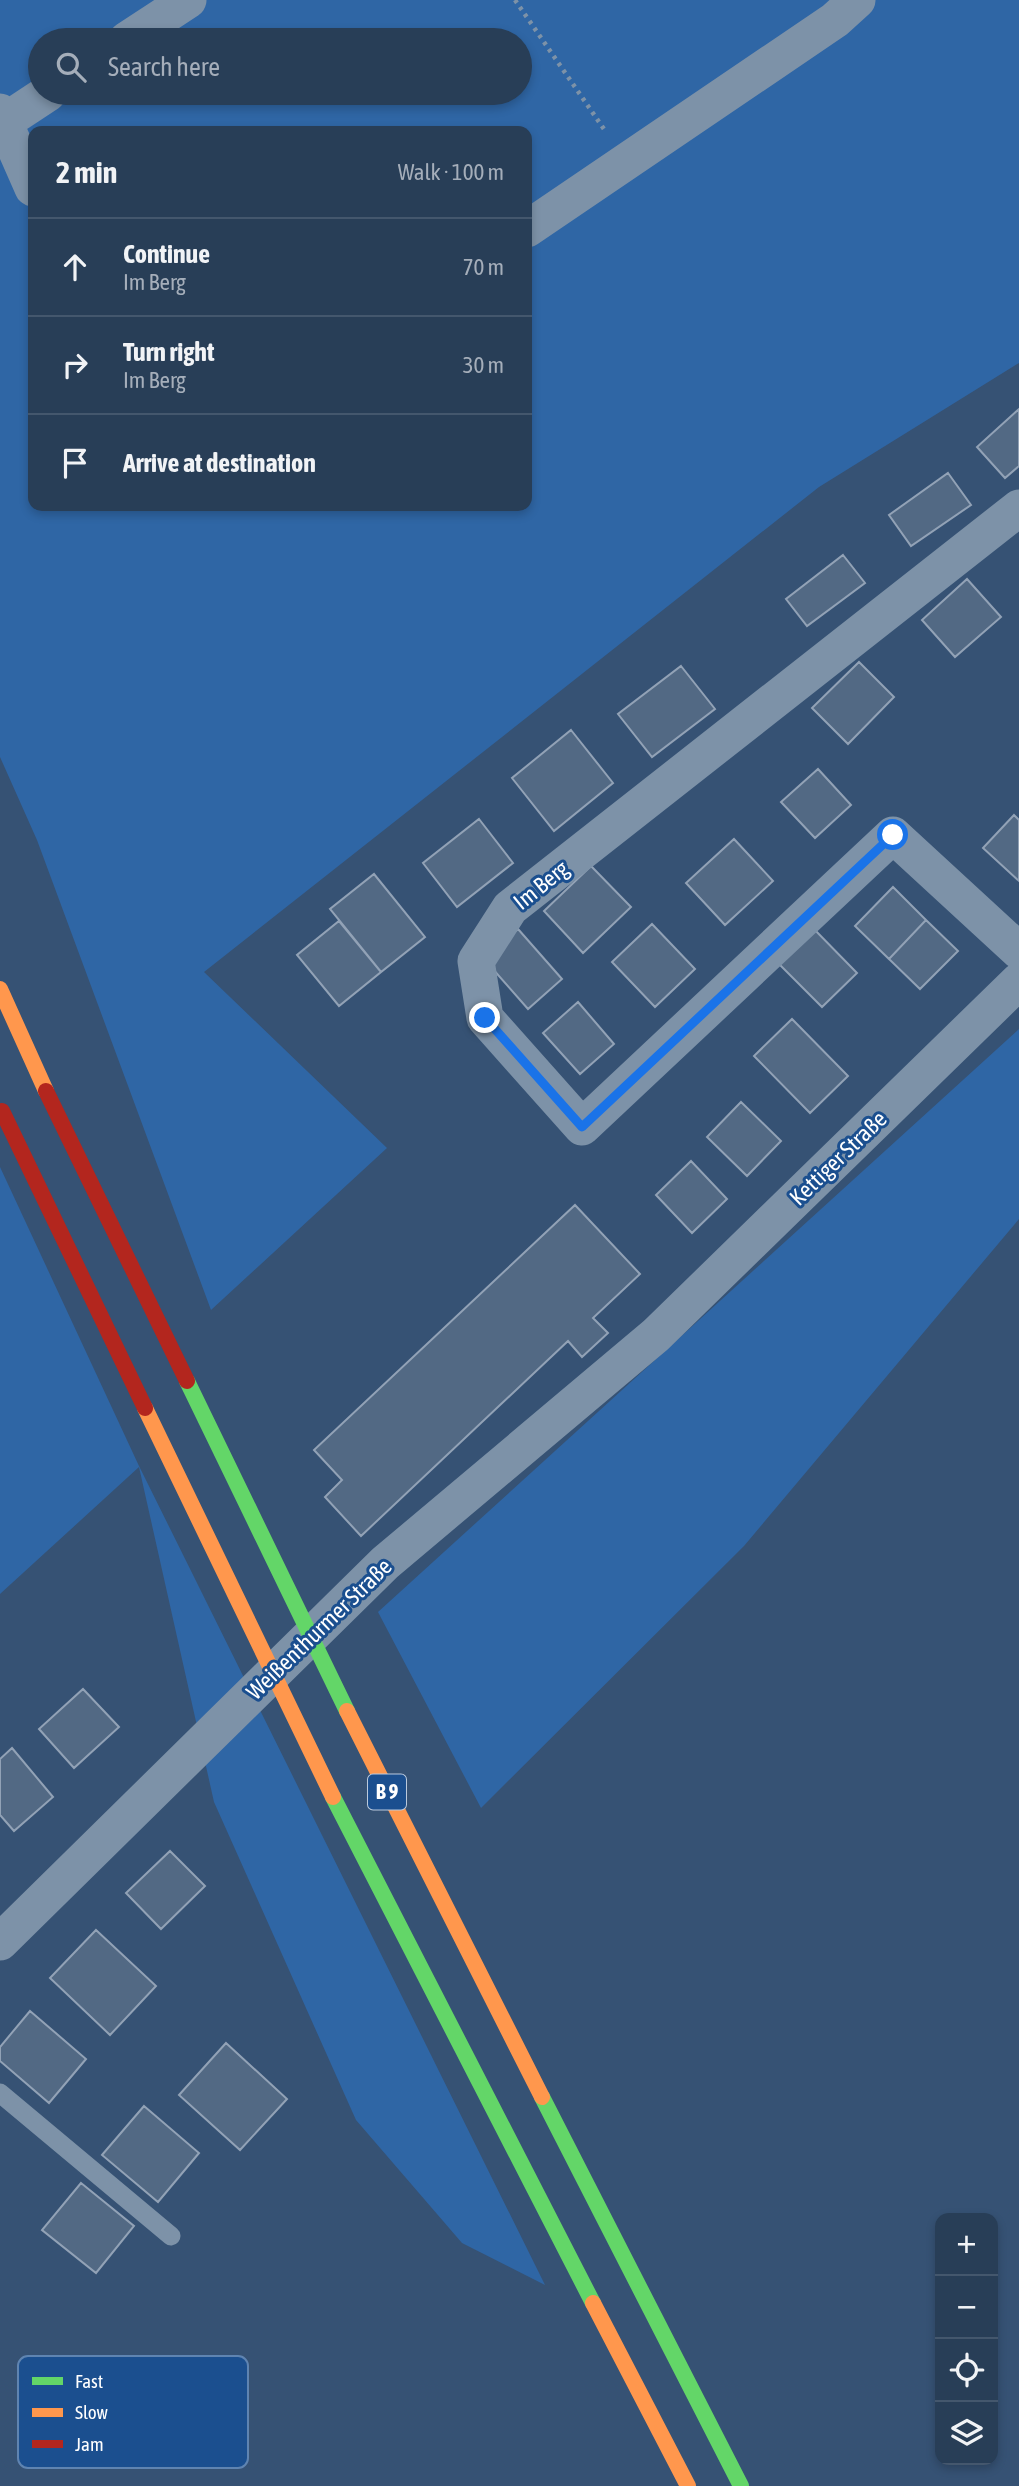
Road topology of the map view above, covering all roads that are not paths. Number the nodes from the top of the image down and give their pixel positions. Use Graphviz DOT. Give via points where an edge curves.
graph roads {
  1 [pos="188,0"];
  2 [pos="857,0"];
  3 [pos="145,28"];
  4 [pos="28,103"];
  5 [pos="2,117"];
  6 [pos="28,177"];
  7 [pos="532,226"];
  8 [pos="1019,508"];
  9 [pos="1019,951"];
  10 [pos="1019,981"];
  11 [pos="0,989"];
  12 [pos="1,1109"];
  13 [pos="656,1335"];
  14 [pos="0,1942"];
  15 [pos="0,2094"];
  16 [pos="171,2236"];
  17 [pos="688,2486"];
  18 [pos="741,2486"];
  1 -- 3 [label="street"];
  2 -- 7 [label="street" via="835,20"];
  4 -- 5 [label="street"];
  5 -- 6 [label="street"];
  8 -- 9 [label="street, Im Berg" via="510,908 476,961 485,1018 582,1127 893,835"];
  10 -- 13 [label="street, Kettiger Straße"];
  11 -- 18 [label="highway, B 9, bridge" via="394,1807"];
  12 -- 17 [label="highway, B 9, bridge" via="343,1817"];
  13 -- 14 [label="street, Weißenthurmer Straße" via="386,1563"];
  15 -- 16 [label="lane"];
}
